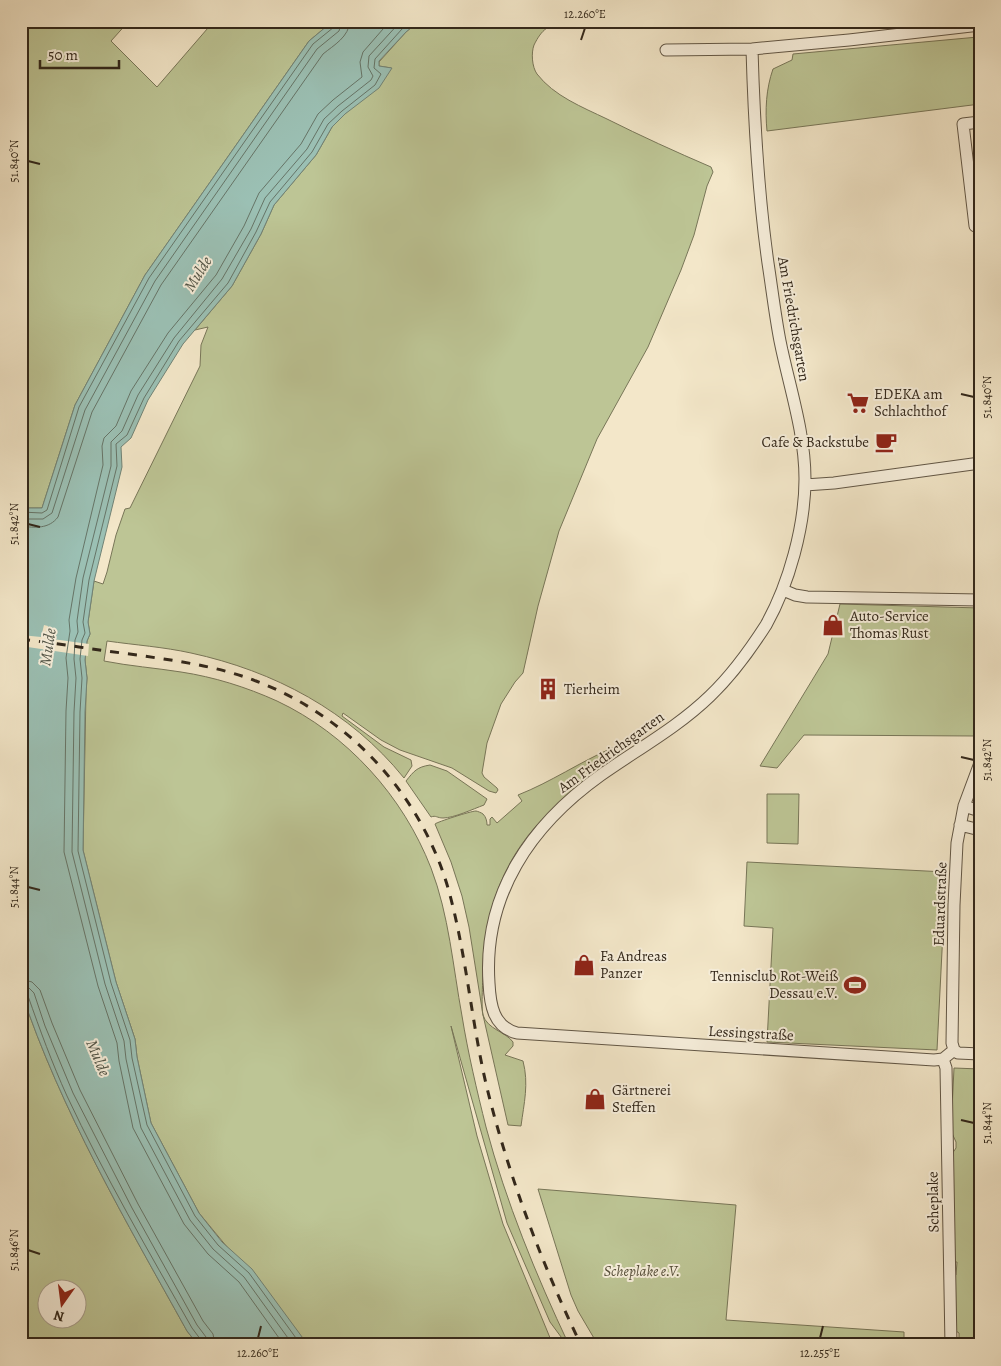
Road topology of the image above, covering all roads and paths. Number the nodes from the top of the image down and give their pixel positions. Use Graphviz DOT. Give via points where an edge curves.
graph roads {
  1 [pos="980,25"];
  2 [pos="752,49"];
  3 [pos="666,50"];
  4 [pos="980,122"];
  5 [pos="975,226"];
  6 [pos="980,463"];
  7 [pos="805,485"];
  8 [pos="782,590"];
  9 [pos="980,600"];
  10 [pos="980,763"];
  11 [pos="964,806"];
  12 [pos="980,811"];
  13 [pos="960,824"];
  14 [pos="980,830"];
  15 [pos="516,1033"];
  16 [pos="954,1050"];
  17 [pos="980,1054"];
  18 [pos="943,1059"];
  19 [pos="951,1345"];
  1 -- 2 [label="street"];
  2 -- 3 [label="street"];
  2 -- 7 [label="street, Am Friedrichsgarten" via="766,248 779,339 802,442"];
  4 -- 5 [label="street" via="963,124"];
  6 -- 7 [label="street"];
  7 -- 8 [label="street, Am Friedrichsgarten" via="798,535"];
  8 -- 9 [label="street" via="807,597"];
  8 -- 15 [label="street, Am Friedrichsgarten" via="758,637 740,663 709,697 572,798 543,826 515,865 493,922 489,981 497,1020 504,1028"];
  10 -- 11 [label="street, Eduardstraße"];
  11 -- 12 [label="street"];
  11 -- 13 [label="street, Eduardstraße"];
  13 -- 14 [label="street"];
  13 -- 16 [label="street, Eduardstraße" via="954,905"];
  15 -- 18 [label="street, Lessingstraße"];
  16 -- 17 [label="street"];
  16 -- 18 [label="street"];
  18 -- 19 [label="street, Scheplake" via="946,1068"];
}
